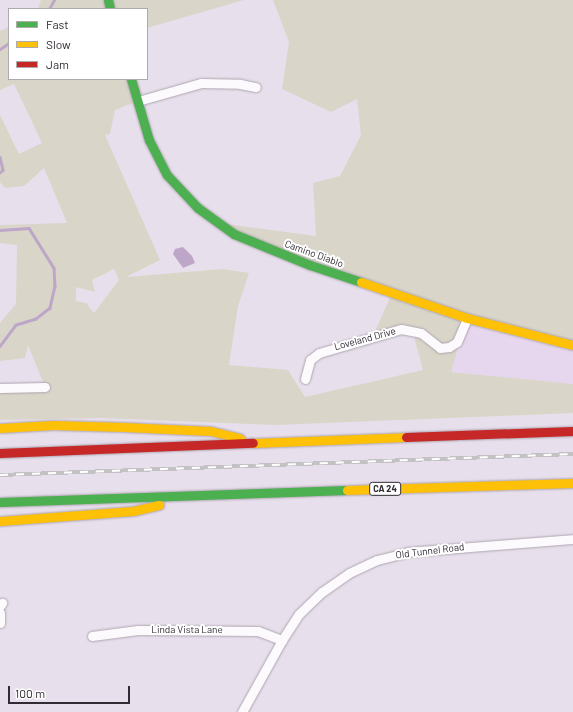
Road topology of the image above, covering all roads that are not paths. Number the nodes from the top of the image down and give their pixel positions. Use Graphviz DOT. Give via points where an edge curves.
graph roads {
  1 [pos="131,80"];
  2 [pos="256,88"];
  3 [pos="138,101"];
  4 [pos="467,318"];
  5 [pos="573,345"];
  6 [pos="305,379"];
  7 [pos="46,387"];
  8 [pos="0,388"];
  9 [pos="0,428"];
  10 [pos="573,431"];
  11 [pos="266,443"];
  12 [pos="0,453"];
  13 [pos="573,483"];
  14 [pos="198,496"];
  15 [pos="0,502"];
  16 [pos="3,522"];
  17 [pos="573,538"];
  18 [pos="0,613"];
  19 [pos="0,623"];
  20 [pos="92,636"];
  21 [pos="282,640"];
  22 [pos="242,712"];
  1 -- 3 [label="main road, Camino Diablo"];
  2 -- 3 [label="street" via="218,82 201,83"];
  3 -- 4 [label="main road, Camino Diablo" via="149,140 167,175 198,208 234,234 310,265"];
  4 -- 5 [label="main road, Camino Diablo"];
  4 -- 6 [label="street, Loveland Drive" via="457,342 449,347 440,348 421,333 402,329 319,353 310,360"];
  7 -- 8 [label="street"];
  9 -- 11 [label="main road" via="65,425 211,431"];
  10 -- 11 [label="main road"];
  11 -- 12 [label="main road"];
  13 -- 14 [label="main road, CA 24"];
  14 -- 15 [label="main road, CA 24"];
  14 -- 16 [label="main road" via="133,511"];
  17 -- 21 [label="street, Old Tunnel Road" via="424,550 377,560 349,573 322,592 299,614"];
  18 -- 19 [label="street"];
  20 -- 21 [label="street, Linda Vista Lane" via="138,630 258,631"];
  21 -- 22 [label="street, Old Tunnel Road"];
}
